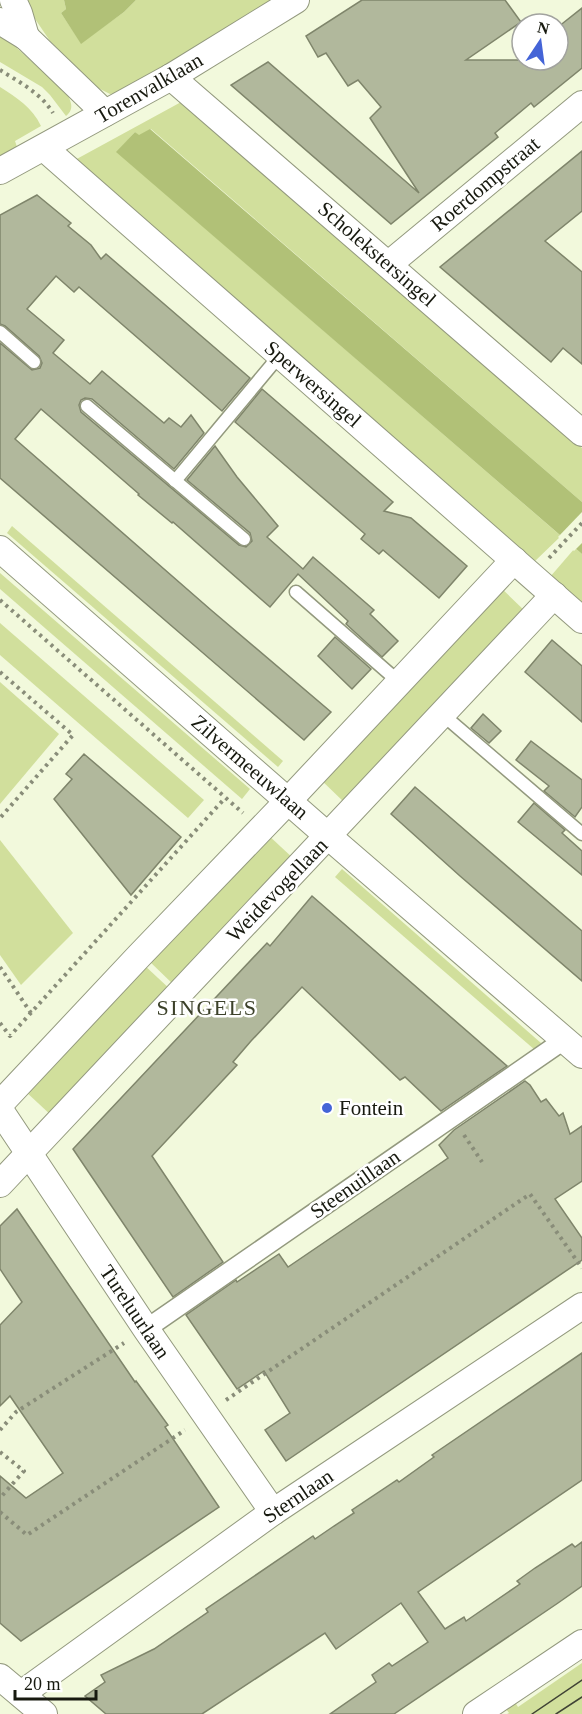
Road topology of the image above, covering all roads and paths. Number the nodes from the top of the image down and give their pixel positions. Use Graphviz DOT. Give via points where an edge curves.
graph roads {
  1 [pos="13,0"];
  2 [pos="296,0"];
  3 [pos="0,21"];
  4 [pos="26,37"];
  5 [pos="0,70"];
  6 [pos="171,77"];
  7 [pos="582,104"];
  8 [pos="105,113"];
  9 [pos="66,134"];
  10 [pos="44,148"];
  11 [pos="0,171"];
  12 [pos="389,264"];
  13 [pos="0,332"];
  14 [pos="280,355"];
  15 [pos="34,362"];
  16 [pos="87,406"];
  17 [pos="582,433"];
  18 [pos="176,481"];
  19 [pos="582,523"];
  20 [pos="244,539"];
  21 [pos="0,549"];
  22 [pos="514,560"];
  23 [pos="547,560"];
  24 [pos="296,592"];
  25 [pos="554,595"];
  26 [pos="0,600"];
  27 [pos="582,620"];
  28 [pos="0,672"];
  29 [pos="399,682"];
  30 [pos="442,714"];
  31 [pos="225,798"];
  32 [pos="288,801"];
  33 [pos="0,818"];
  34 [pos="261,828"];
  35 [pos="582,834"];
  36 [pos="328,836"];
  37 [pos="0,967"];
  38 [pos="31,1013"];
  39 [pos="0,1023"];
  40 [pos="573,1047"];
  41 [pos="0,1104"];
  42 [pos="0,1110"];
  43 [pos="452,1118"];
  44 [pos="28,1154"];
  45 [pos="482,1162"];
  46 [pos="0,1184"];
  47 [pos="582,1268"];
  48 [pos="582,1306"];
  49 [pos="146,1329"];
  50 [pos="197,1420"];
  51 [pos="0,1430"];
  52 [pos="0,1452"];
  53 [pos="0,1498"];
  54 [pos="0,1512"];
  55 [pos="273,1512"];
  56 [pos="582,1643"];
  57 [pos="0,1677"];
  58 [pos="21,1694"];
  59 [pos="44,1714"];
  60 [pos="476,1714"];
  1 -- 4 [label="street"];
  2 -- 6 [label="street, Torenvalklaan"];
  3 -- 4 [label="street"];
  4 -- 8 [label="street"];
  5 -- 9 [label="path" via="47,103"];
  6 -- 8 [label="street, Torenvalklaan"];
  6 -- 12 [label="street, Scholekstersingel"];
  7 -- 12 [label="street, Roerdompstraat"];
  8 -- 9 [label="street, Torenvalklaan"];
  9 -- 10 [label="street, Torenvalklaan"];
  10 -- 11 [label="street, Torenvalklaan"];
  10 -- 14 [label="street, Sperwersingel"];
  12 -- 17 [label="street, Scholekstersingel"];
  13 -- 15 [label="lane"];
  14 -- 18 [label="lane"];
  14 -- 22 [label="street, Sperwersingel"];
  16 -- 18 [label="lane"];
  18 -- 20 [label="lane"];
  19 -- 23 [label="path"];
  21 -- 32 [label="street, Zilvermeeuwlaan"];
  22 -- 25 [label="street, Sperwersingel"];
  22 -- 29 [label="street"];
  24 -- 29 [label="lane"];
  25 -- 27 [label="street, Sperwersingel"];
  25 -- 30 [label="street, Weidevogellaan"];
  26 -- 31 [label="path"];
  28 -- 33 [label="path" via="73,735"];
  29 -- 32 [label="street"];
  30 -- 35 [label="lane"];
  30 -- 36 [label="street, Weidevogellaan"];
  31 -- 34 [label="path"];
  31 -- 38 [label="path"];
  32 -- 34 [label="street"];
  32 -- 36 [label="street, Zilvermeeuwlaan"];
  34 -- 41 [label="street"];
  36 -- 40 [label="street, Zilvermeeuwlaan"];
  36 -- 44 [label="street, Weidevogellaan"];
  37 -- 38 [label="path"];
  38 -- 39 [label="path" via="10,1036"];
  40 -- 43 [label="street, Steenuillaan"];
  42 -- 44 [label="street, Tureluurlaan"];
  43 -- 45 [label="path"];
  43 -- 49 [label="street, Steenuillaan"];
  44 -- 46 [label="street, Weidevogellaan"];
  44 -- 49 [label="street, Tureluurlaan"];
  47 -- 50 [label="path" via="530,1194"];
  48 -- 55 [label="street, Sternlaan"];
  49 -- 50 [label="street, Tureluurlaan"];
  49 -- 51 [label="path" via="16,1412"];
  50 -- 54 [label="path" via="27,1535"];
  50 -- 55 [label="street, Tureluurlaan"];
  52 -- 53 [label="path" via="24,1471"];
  55 -- 58 [label="street, Sternlaan"];
  56 -- 60 [label="street"];
  57 -- 58 [label="street"];
  58 -- 59 [label="street"];
}
